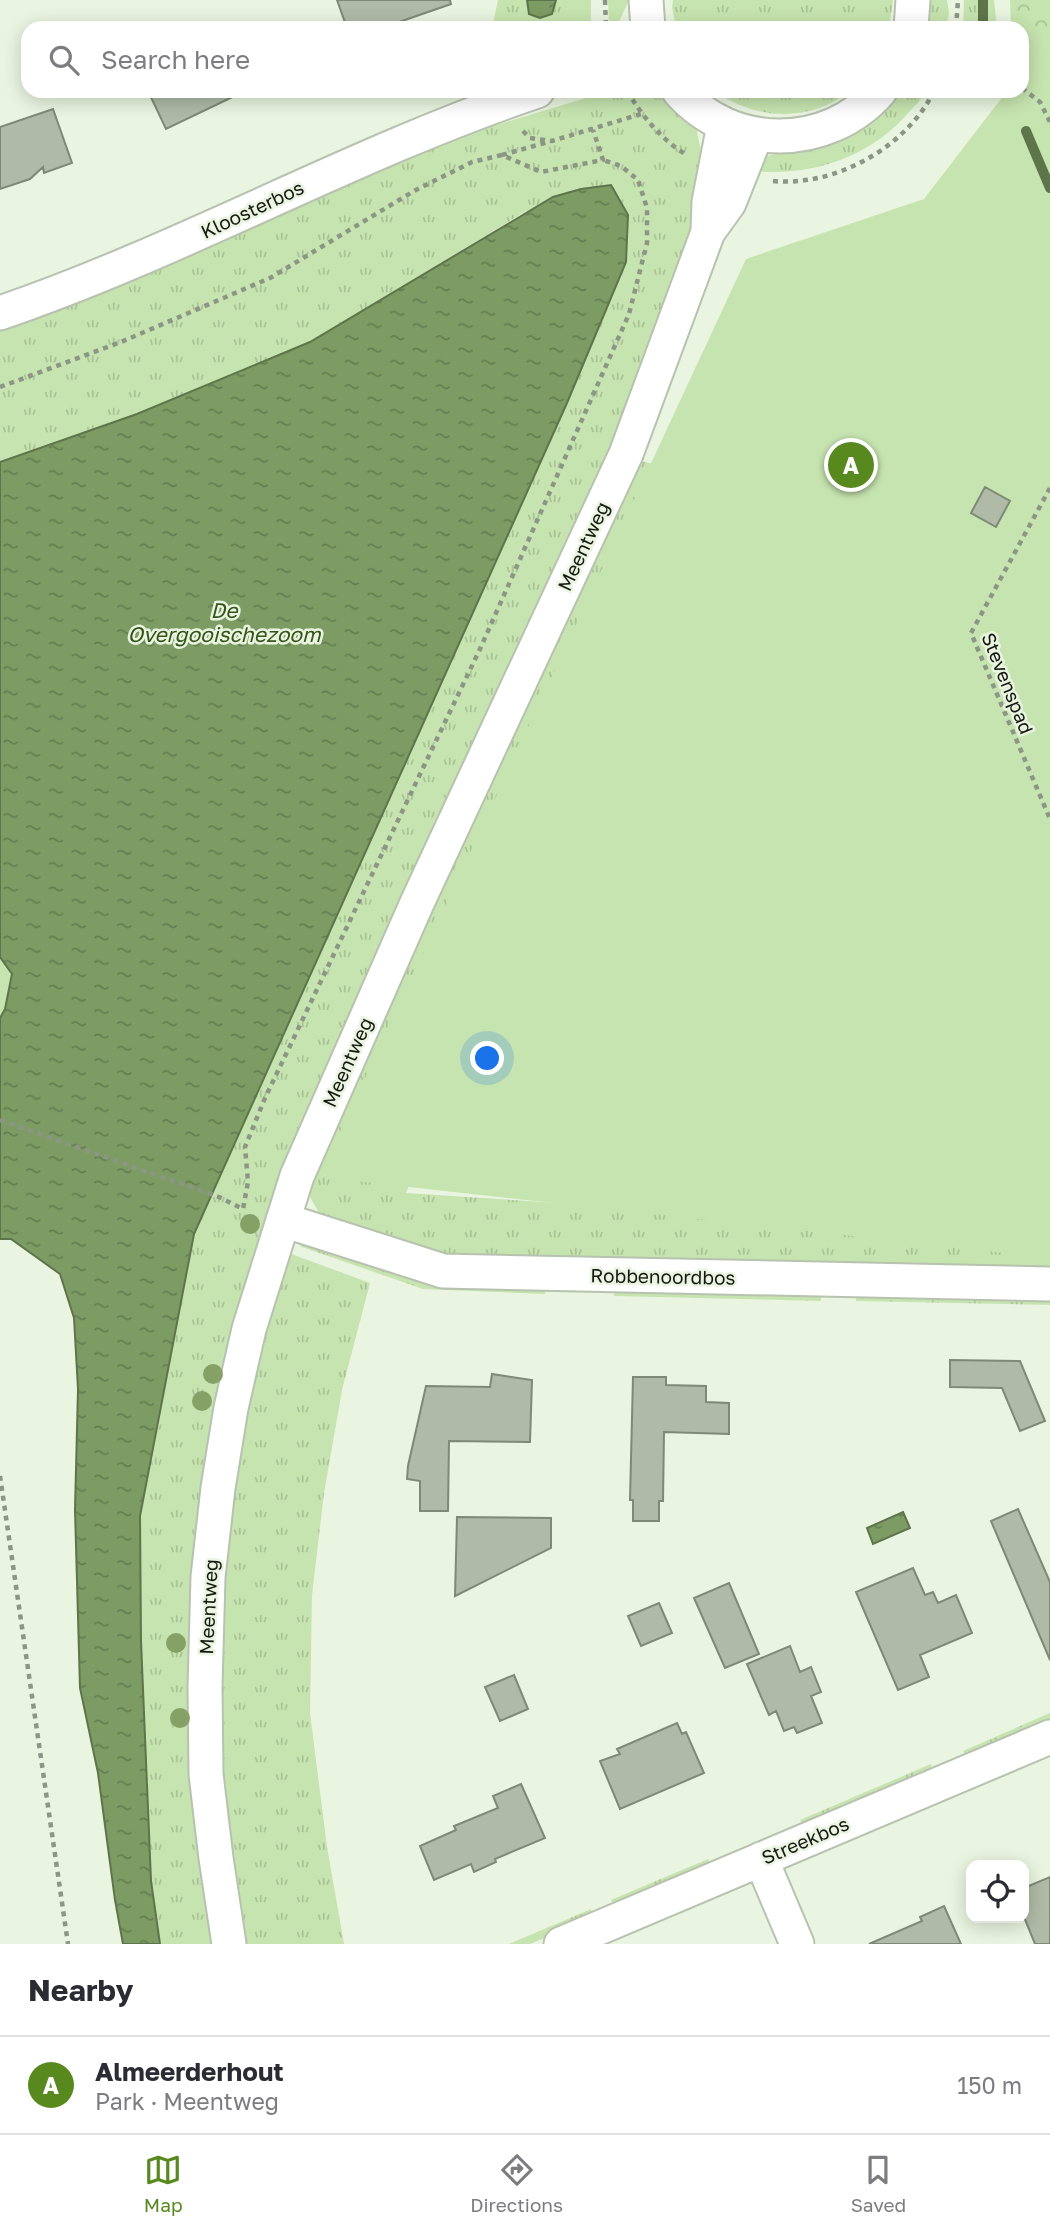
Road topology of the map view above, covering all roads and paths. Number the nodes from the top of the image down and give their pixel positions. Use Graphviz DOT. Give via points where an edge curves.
graph roads {
  1 [pos="604,0"];
  2 [pos="646,0"];
  3 [pos="913,0"];
  4 [pos="958,0"];
  5 [pos="606,21"];
  6 [pos="648,21"];
  7 [pos="912,21"];
  8 [pos="956,21"];
  9 [pos="1029,93"];
  10 [pos="515,98"];
  11 [pos="631,98"];
  12 [pos="687,98"];
  13 [pos="874,98"];
  14 [pos="503,102"];
  15 [pos="641,114"];
  16 [pos="1050,122"];
  17 [pos="724,125"];
  18 [pos="593,130"];
  19 [pos="756,135"];
  20 [pos="552,141"];
  21 [pos="502,155"];
  22 [pos="603,160"];
  23 [pos="714,169"];
  24 [pos="708,232"];
  25 [pos="0,313"];
  26 [pos="0,387"];
  27 [pos="1050,488"];
  28 [pos="1050,818"];
  29 [pos="0,1120"];
  30 [pos="284,1220"];
  31 [pos="1050,1284"];
  32 [pos="0,1476"];
  33 [pos="1050,1737"];
  34 [pos="761,1859"];
  35 [pos="68,1944"];
  36 [pos="229,1944"];
  37 [pos="561,1944"];
  38 [pos="797,1944"];
  1 -- 5 [label="path"];
  2 -- 6 [label="street"];
  3 -- 7 [label="street"];
  4 -- 8 [label="path"];
  9 -- 16 [label="path" via="1040,102"];
  10 -- 14 [label="street, Kloosterbos"];
  11 -- 15 [label="path"];
  12 -- 17 [label="street"];
  13 -- 19 [label="street" via="847,120 818,132"];
  14 -- 20 [label="path" via="530,138"];
  14 -- 25 [label="street, Kloosterbos" via="170,247"];
  15 -- 18 [label="path"];
  15 -- 23 [label="path" via="674,147"];
  17 -- 19 [label="street"];
  17 -- 23 [label="street, Meentweg"];
  18 -- 20 [label="path"];
  18 -- 22 [label="path"];
  19 -- 24 [label="street, Meentweg" via="729,203"];
  20 -- 21 [label="path"];
  21 -- 22 [label="path" via="541,172"];
  21 -- 26 [label="path" via="472,162 414,191 270,278 121,342"];
  22 -- 29 [label="path" via="621,166 638,180 647,208 647,243 629,314 480,649 265,1098 245,1147 248,1182 243,1209"];
  23 -- 24 [label="street, Meentweg"];
  24 -- 30 [label="street, Meentweg" via="626,454 366,1018 297,1177"];
  27 -- 28 [label="path, Stevenspad" via="971,633"];
  30 -- 31 [label="street, Robbenoordbos" via="443,1271"];
  30 -- 36 [label="street, Meentweg" via="249,1329 231,1408 208,1577 206,1774"];
  32 -- 35 [label="path"];
  33 -- 34 [label="street, Streekbos"];
  34 -- 37 [label="street, Streekbos"];
  34 -- 38 [label="street"];
}
